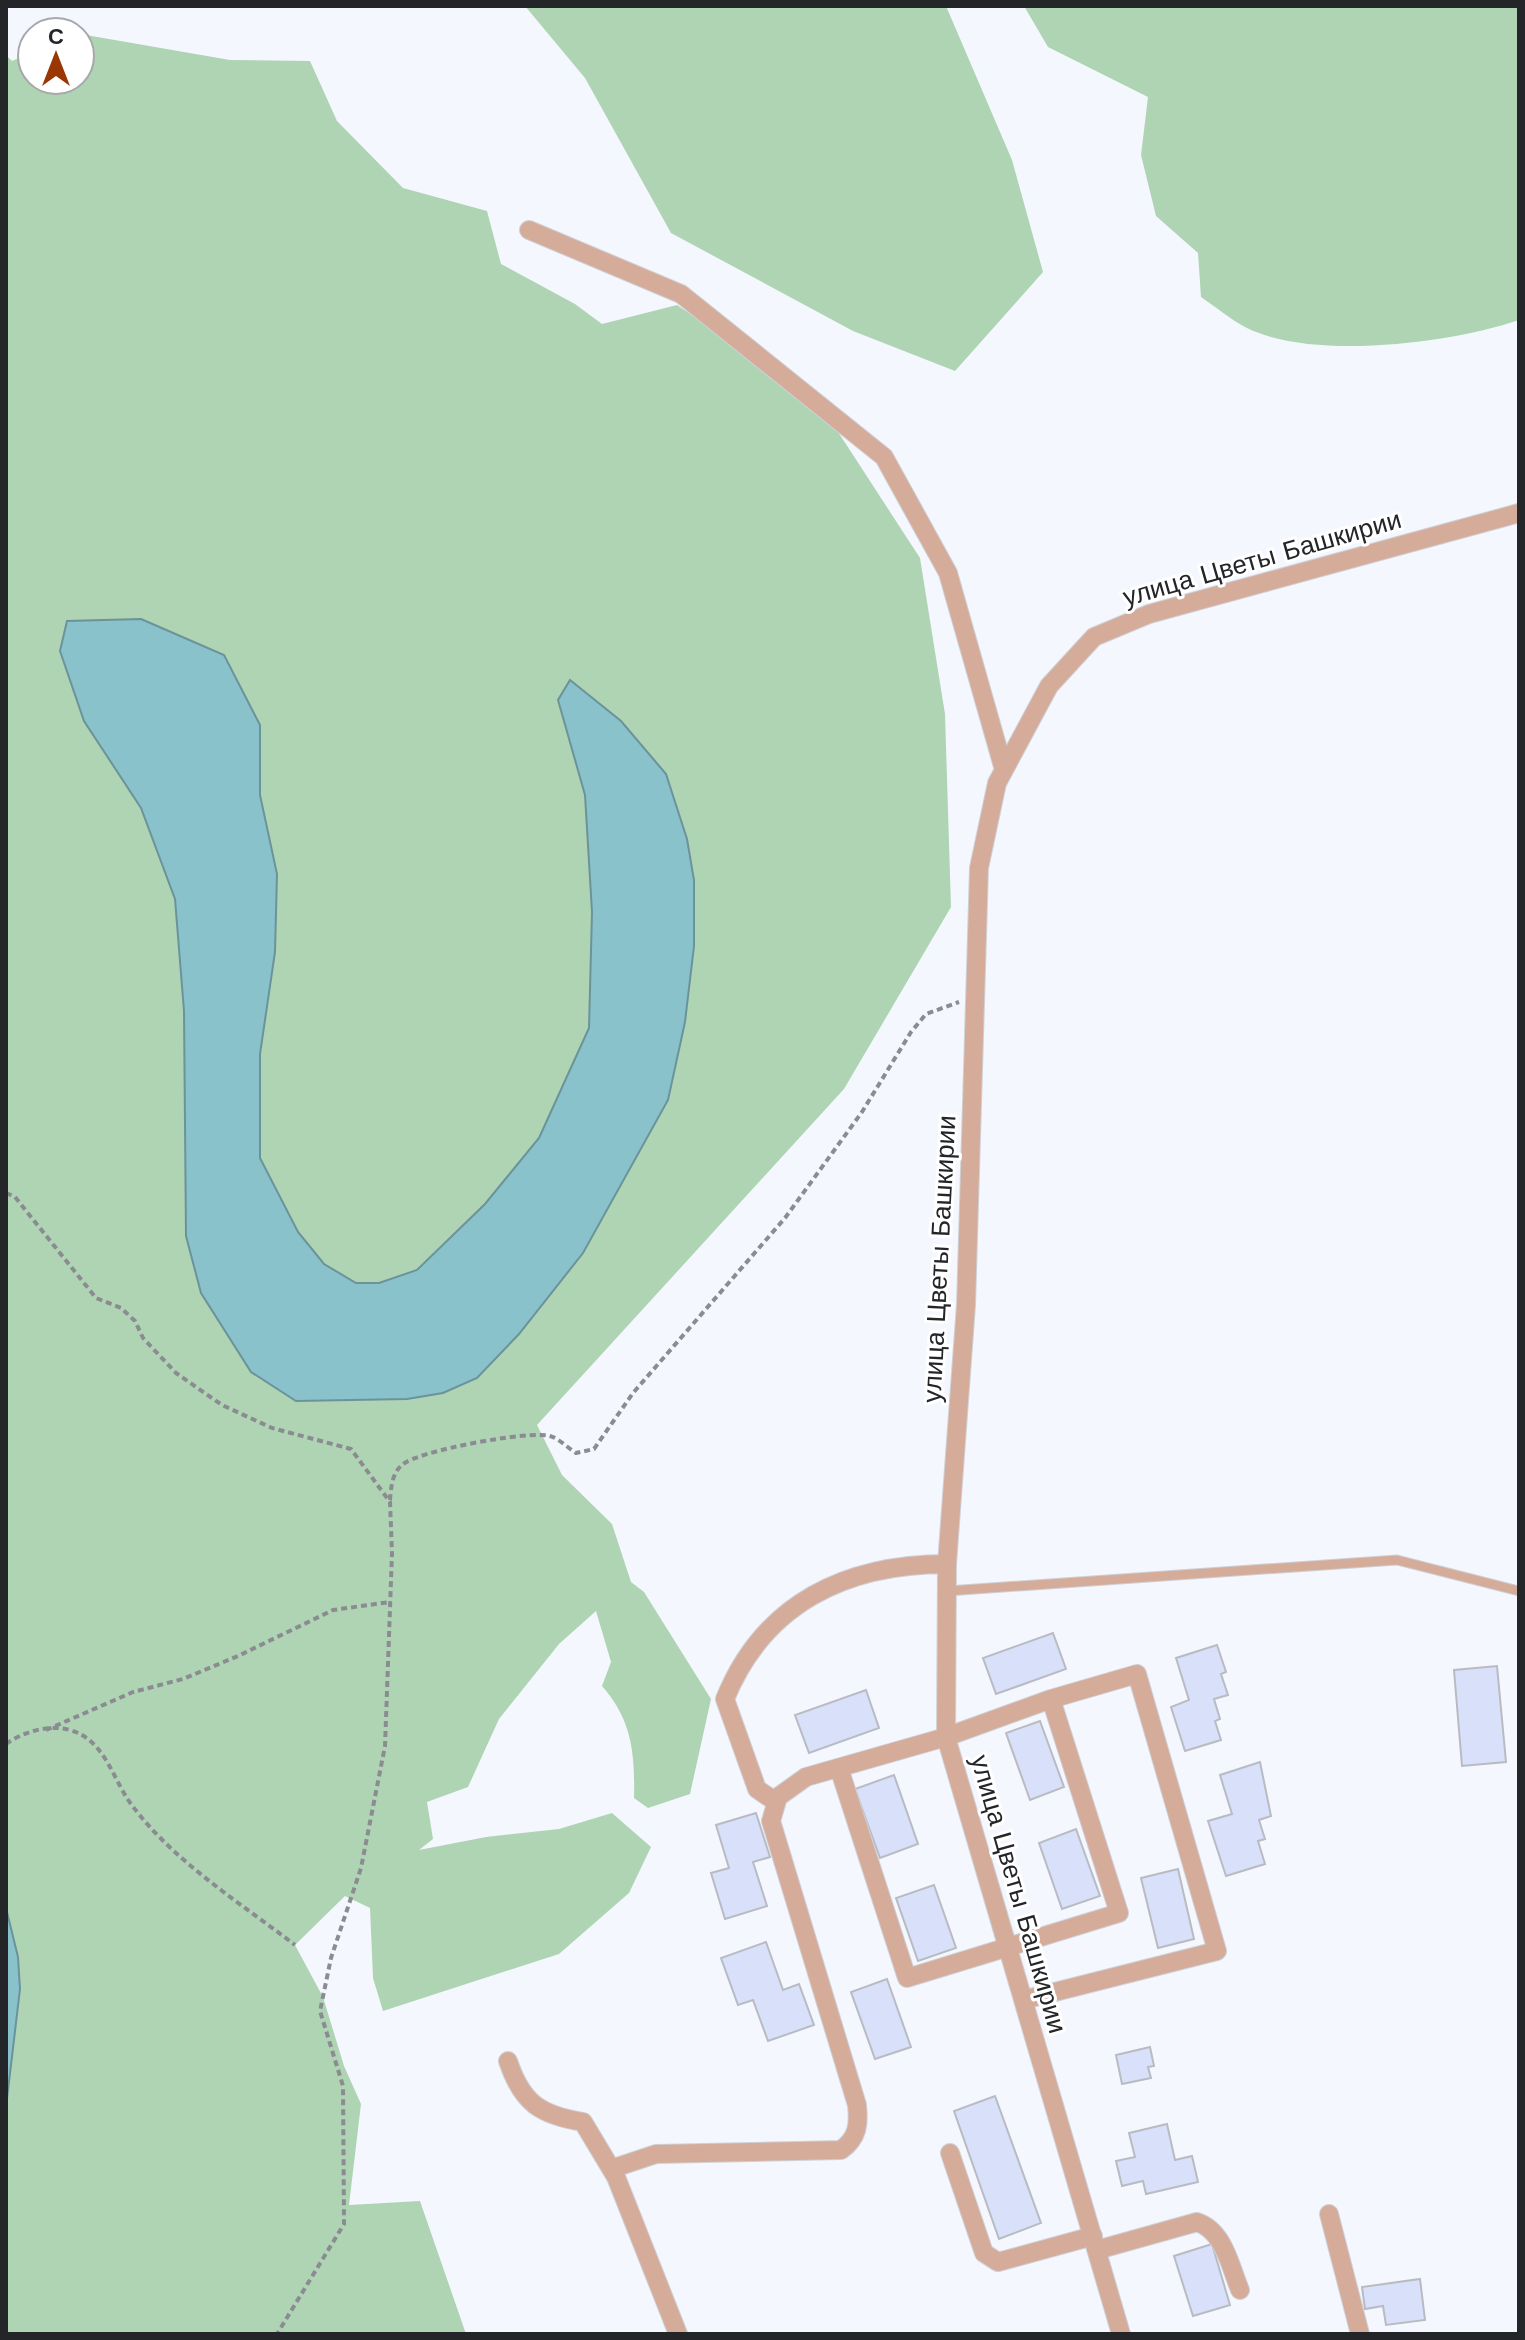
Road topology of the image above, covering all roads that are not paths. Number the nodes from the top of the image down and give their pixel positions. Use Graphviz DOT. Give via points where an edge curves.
graph roads {
  1 [pos="529,230"];
  2 [pos="1519,513"];
  3 [pos="1004,770"];
  4 [pos="947,1564"];
  5 [pos="947,1591"];
  6 [pos="1519,1591"];
  7 [pos="1051,1699"];
  8 [pos="946,1737"];
  9 [pos="839,1768"];
  10 [pos="776,1802"];
  11 [pos="1008,1948"];
  12 [pos="1023,2000"];
  13 [pos="508,2061"];
  14 [pos="950,2153"];
  15 [pos="611,2169"];
  16 [pos="1329,2214"];
  17 [pos="1095,2243"];
  18 [pos="1240,2290"];
  19 [pos="678,2334"];
  20 [pos="1121,2334"];
  21 [pos="1360,2334"];
  1 -- 3 [label="street" via="681,294 884,457 948,573"];
  2 -- 3 [label="street, улица Цветы Башкирии" via="1149,614 1094,637 1049,686"];
  3 -- 4 [label="street, улица Цветы Башкирии" via="979,868 966,1305"];
  4 -- 5 [label="street, улица Цветы Башкирии"];
  4 -- 10 [label="street" via="857,1577 820,1591 764,1633 739,1665 725,1699 757,1789"];
  5 -- 6 [label="lane" via="1397,1560"];
  5 -- 8 [label="street, улица Цветы Башкирии"];
  7 -- 8 [label="street"];
  7 -- 11 [label="street" via="1119,1913"];
  7 -- 12 [label="street" via="1137,1674 1217,1951"];
  8 -- 9 [label="street"];
  8 -- 11 [label="street, улица Цветы Башкирии"];
  9 -- 10 [label="street" via="789,1786"];
  9 -- 11 [label="street" via="907,1978"];
  10 -- 15 [label="street" via="771,1821 857,2105 856,2132 841,2150 656,2154"];
  11 -- 12 [label="street, улица Цветы Башкирии"];
  12 -- 17 [label="street, улица Цветы Башкирии"];
  13 -- 15 [label="street" via="531,2104 583,2122"];
  14 -- 17 [label="street" via="990,2260"];
  15 -- 19 [label="street"];
  16 -- 21 [label="street"];
  17 -- 18 [label="street" via="1197,2222 1221,2241"];
  17 -- 20 [label="street, улица Цветы Башкирии"];
}
